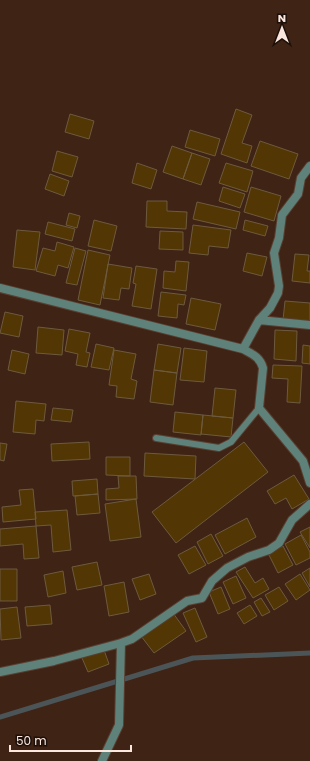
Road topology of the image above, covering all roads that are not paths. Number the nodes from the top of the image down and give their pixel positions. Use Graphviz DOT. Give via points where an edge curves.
graph roads {
  1 [pos="310,166"];
  2 [pos="0,288"];
  3 [pos="259,320"];
  4 [pos="310,325"];
  5 [pos="243,349"];
  6 [pos="259,408"];
  7 [pos="156,438"];
  8 [pos="307,461"];
  9 [pos="310,483"];
  10 [pos="310,504"];
  11 [pos="121,643"];
  12 [pos="0,672"];
  13 [pos="102,761"];
  1 -- 3 [label="street" via="301,178 298,194 282,215 274,253 278,293 270,308"];
  2 -- 5 [label="street"];
  3 -- 4 [label="street"];
  3 -- 5 [label="street"];
  5 -- 6 [label="street" via="256,356 263,368"];
  6 -- 7 [label="lane" via="231,442 219,448"];
  6 -- 8 [label="street"];
  8 -- 9 [label="street"];
  10 -- 11 [label="street" via="292,520 279,543 227,568 212,581 202,598 187,600 132,639"];
  11 -- 12 [label="street"];
  11 -- 13 [label="street" via="119,725"];
}
